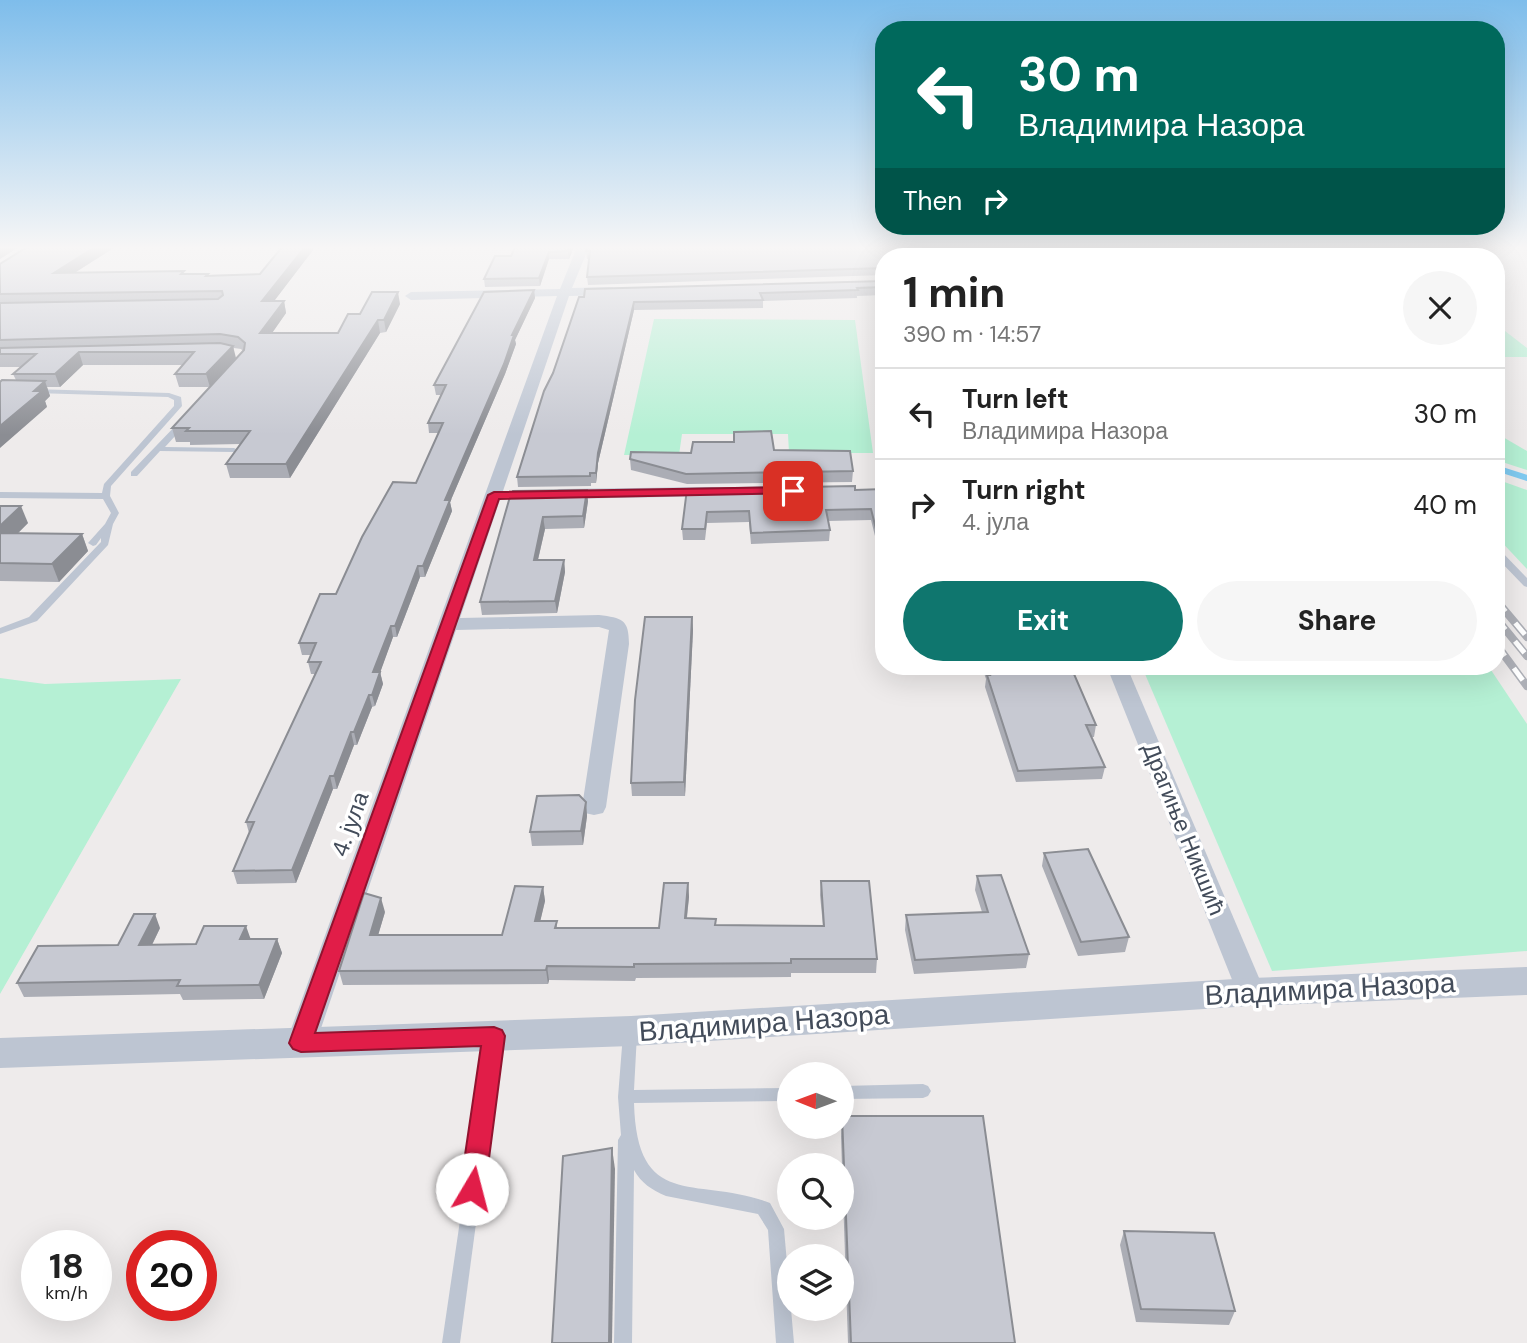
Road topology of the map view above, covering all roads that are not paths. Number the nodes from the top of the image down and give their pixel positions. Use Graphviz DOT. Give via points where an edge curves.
graph roads {
  1 [pos="559,310"];
  2 [pos="26,391"];
  3 [pos="186,420"];
  4 [pos="158,449"];
  5 [pos="234,450"];
  6 [pos="134,474"];
  7 [pos="729,492"];
  8 [pos="0,495"];
  9 [pos="536,495"];
  10 [pos="106,496"];
  11 [pos="109,524"];
  12 [pos="93,543"];
  13 [pos="1505,561"];
  14 [pos="1527,584"];
  15 [pos="449,624"];
  16 [pos="0,631"];
  17 [pos="1120,675"];
  18 [pos="594,807"];
  19 [pos="1527,981"];
  20 [pos="1251,992"];
  21 [pos="631,1031"];
  22 [pos="494,1036"];
  23 [pos="301,1043"];
  24 [pos="0,1053"];
  25 [pos="923,1091"];
  26 [pos="854,1093"];
  27 [pos="777,1095"];
  28 [pos="626,1105"];
  29 [pos="451,1343"];
  30 [pos="623,1343"];
  31 [pos="785,1343"];
  1 -- 15 [label="street, 4. јула" via="501,495"];
  2 -- 10 [label="lane" via="153,393 178,399 178,406 107,486"];
  3 -- 4 [label="lane"];
  4 -- 5 [label="lane"];
  4 -- 6 [label="lane"];
  7 -- 9 [label="street"];
  8 -- 10 [label="lane"];
  10 -- 11 [label="lane" via="115,513"];
  11 -- 12 [label="lane"];
  11 -- 16 [label="lane" via="104,543 33,619"];
  13 -- 14 [label="lane"];
  15 -- 18 [label="street" via="599,621 619,628"];
  15 -- 23 [label="street, 4. јула"];
  17 -- 20 [label="street, Драгиње Никшић"];
  19 -- 20 [label="street, Владимира Назора"];
  20 -- 21 [label="street, Владимира Назора"];
  21 -- 22 [label="street, Владимира Назора"];
  21 -- 28 [label="lane"];
  22 -- 23 [label="street, Владимира Назора"];
  22 -- 29 [label="lane"];
  23 -- 24 [label="street, Владимира Назора"];
  25 -- 26 [label="lane"];
  27 -- 28 [label="lane"];
  28 -- 30 [label="lane"];
  28 -- 31 [label="lane" via="630,1144 640,1166 657,1185 692,1195 744,1200 764,1208 776,1229"];
}
